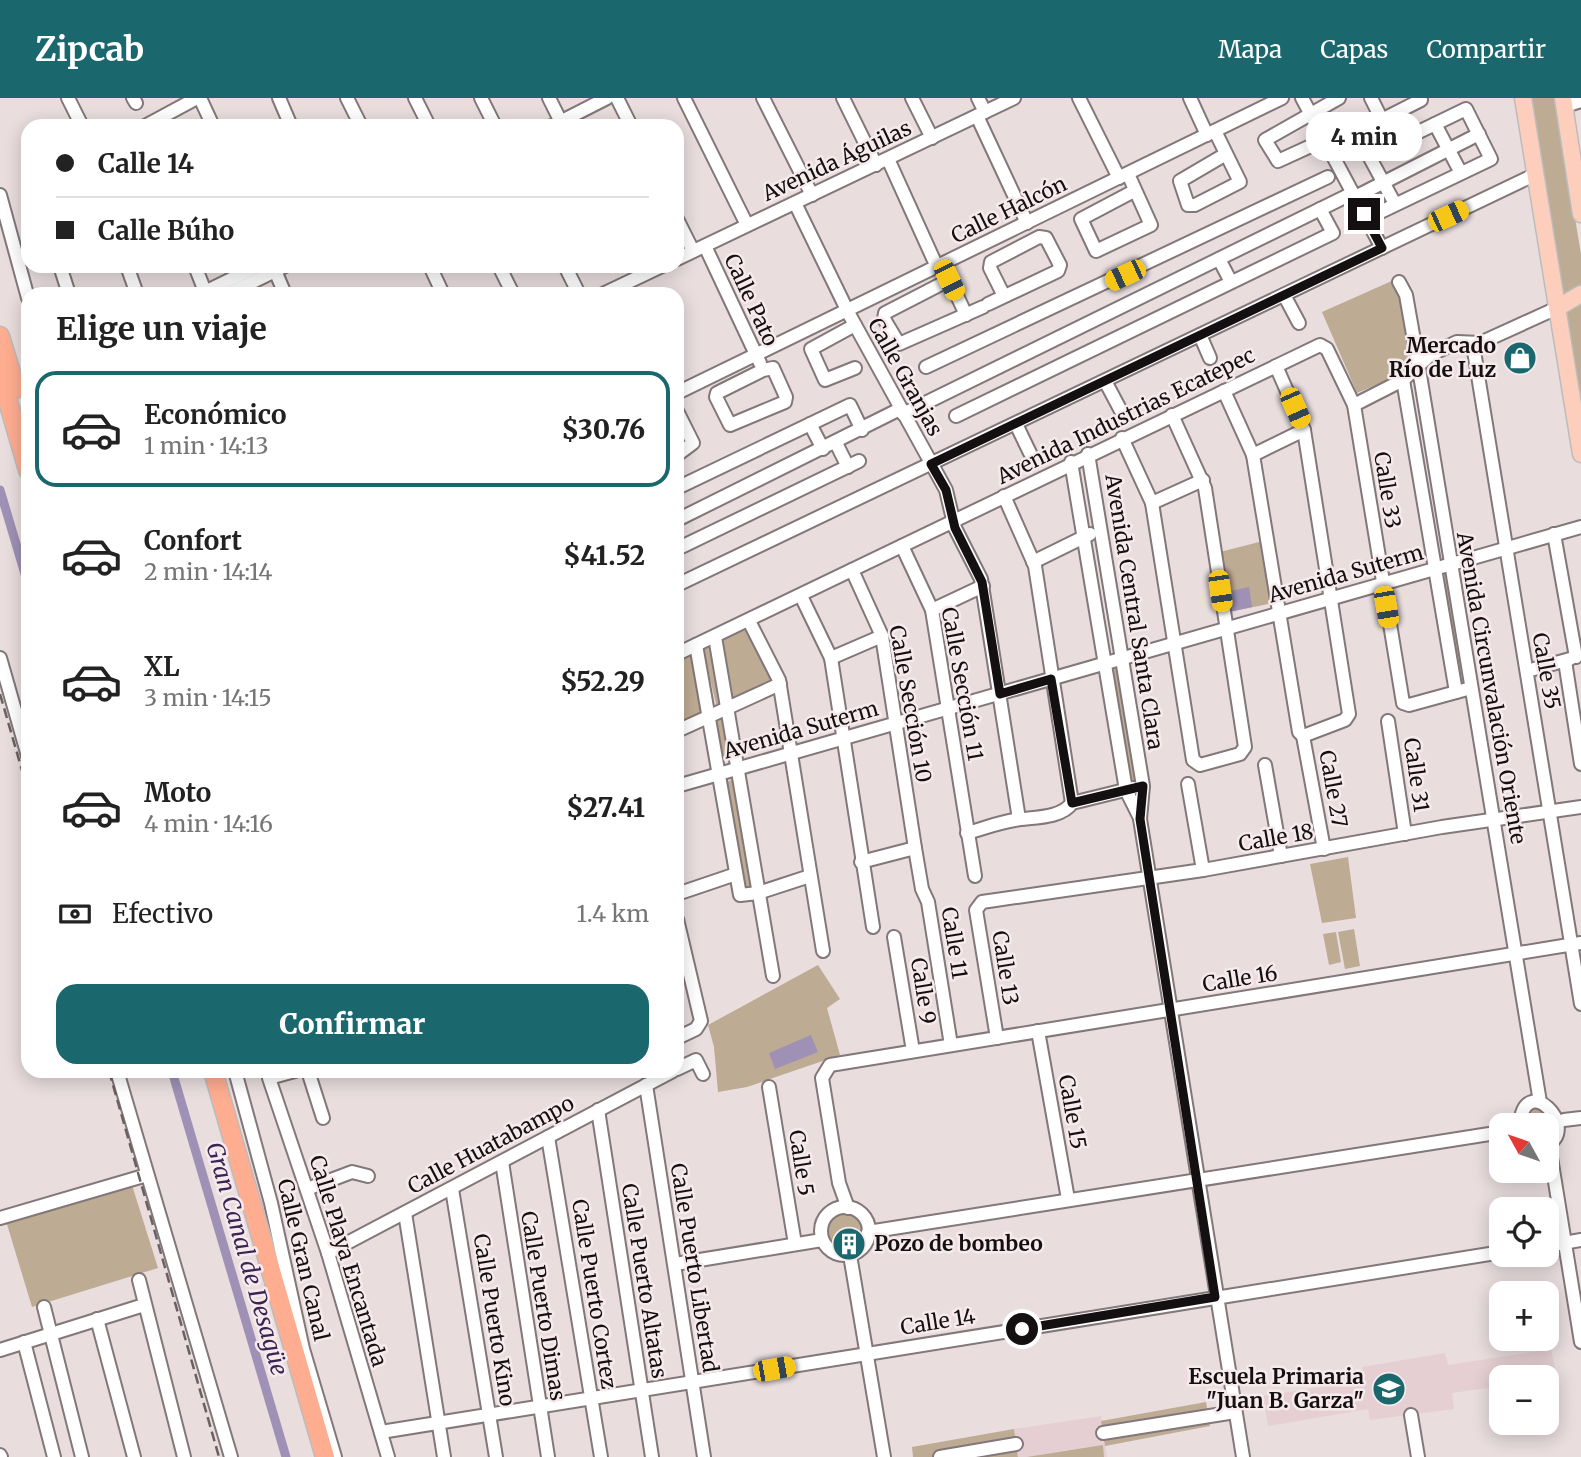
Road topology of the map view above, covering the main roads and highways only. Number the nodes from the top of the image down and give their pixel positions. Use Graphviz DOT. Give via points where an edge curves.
graph roads {
  1 [pos="1523,98"];
  2 [pos="1564,102"];
  3 [pos="1577,156"];
  4 [pos="1581,214"];
  5 [pos="1581,295"];
  6 [pos="1557,309"];
  7 [pos="0,336"];
  8 [pos="0,374"];
  9 [pos="21,406"];
  10 [pos="21,446"];
  11 [pos="1581,454"];
  12 [pos="203,1078"];
  13 [pos="214,1078"];
  14 [pos="313,1457"];
  15 [pos="325,1457"];
  1 -- 6 [label="main road"];
  2 -- 3 [label="main road"];
  3 -- 4 [label="main road"];
  5 -- 6 [label="main road"];
  6 -- 11 [label="main road"];
  7 -- 9 [label="highway"];
  8 -- 10 [label="highway"];
  12 -- 14 [label="highway"];
  13 -- 15 [label="highway"];
}
